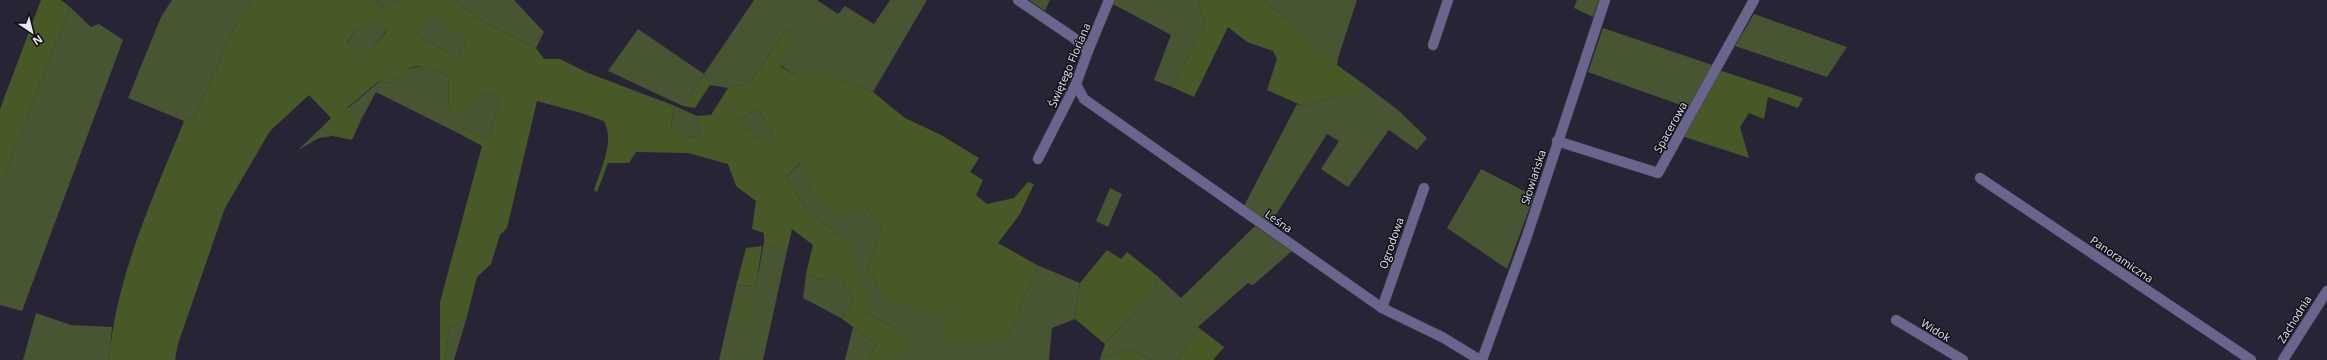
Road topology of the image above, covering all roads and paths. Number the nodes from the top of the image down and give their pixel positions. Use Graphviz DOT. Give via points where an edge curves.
graph roads {
  1 [pos="1018,0"];
  2 [pos="1109,0"];
  3 [pos="1448,0"];
  4 [pos="1605,0"];
  5 [pos="1754,0"];
  6 [pos="1433,45"];
  7 [pos="1088,51"];
  8 [pos="1076,84"];
  9 [pos="1557,141"];
  10 [pos="1038,160"];
  11 [pos="1980,178"];
  12 [pos="1424,188"];
  13 [pos="2327,291"];
  14 [pos="1382,308"];
  15 [pos="1896,320"];
  16 [pos="1481,360"];
  17 [pos="1963,360"];
  18 [pos="2251,360"];
  19 [pos="2283,360"];
  1 -- 7 [label="street" via="1074,38"];
  2 -- 7 [label="street, Świętego Floriana"];
  3 -- 6 [label="street"];
  4 -- 9 [label="street, Słowiańska"];
  5 -- 9 [label="street, Spacerowa" via="1658,173"];
  7 -- 8 [label="street, Świętego Floriana"];
  8 -- 10 [label="street, Świętego Floriana"];
  8 -- 14 [label="street, Leśna" via="1084,99"];
  9 -- 16 [label="street, Słowiańska" via="1527,236"];
  11 -- 18 [label="street, Panoramiczna"];
  12 -- 14 [label="street, Ogrodowa"];
  13 -- 19 [label="street, Zachodnia"];
  14 -- 16 [label="street, Leśna" via="1442,337"];
  15 -- 17 [label="street, Widok"];
}
